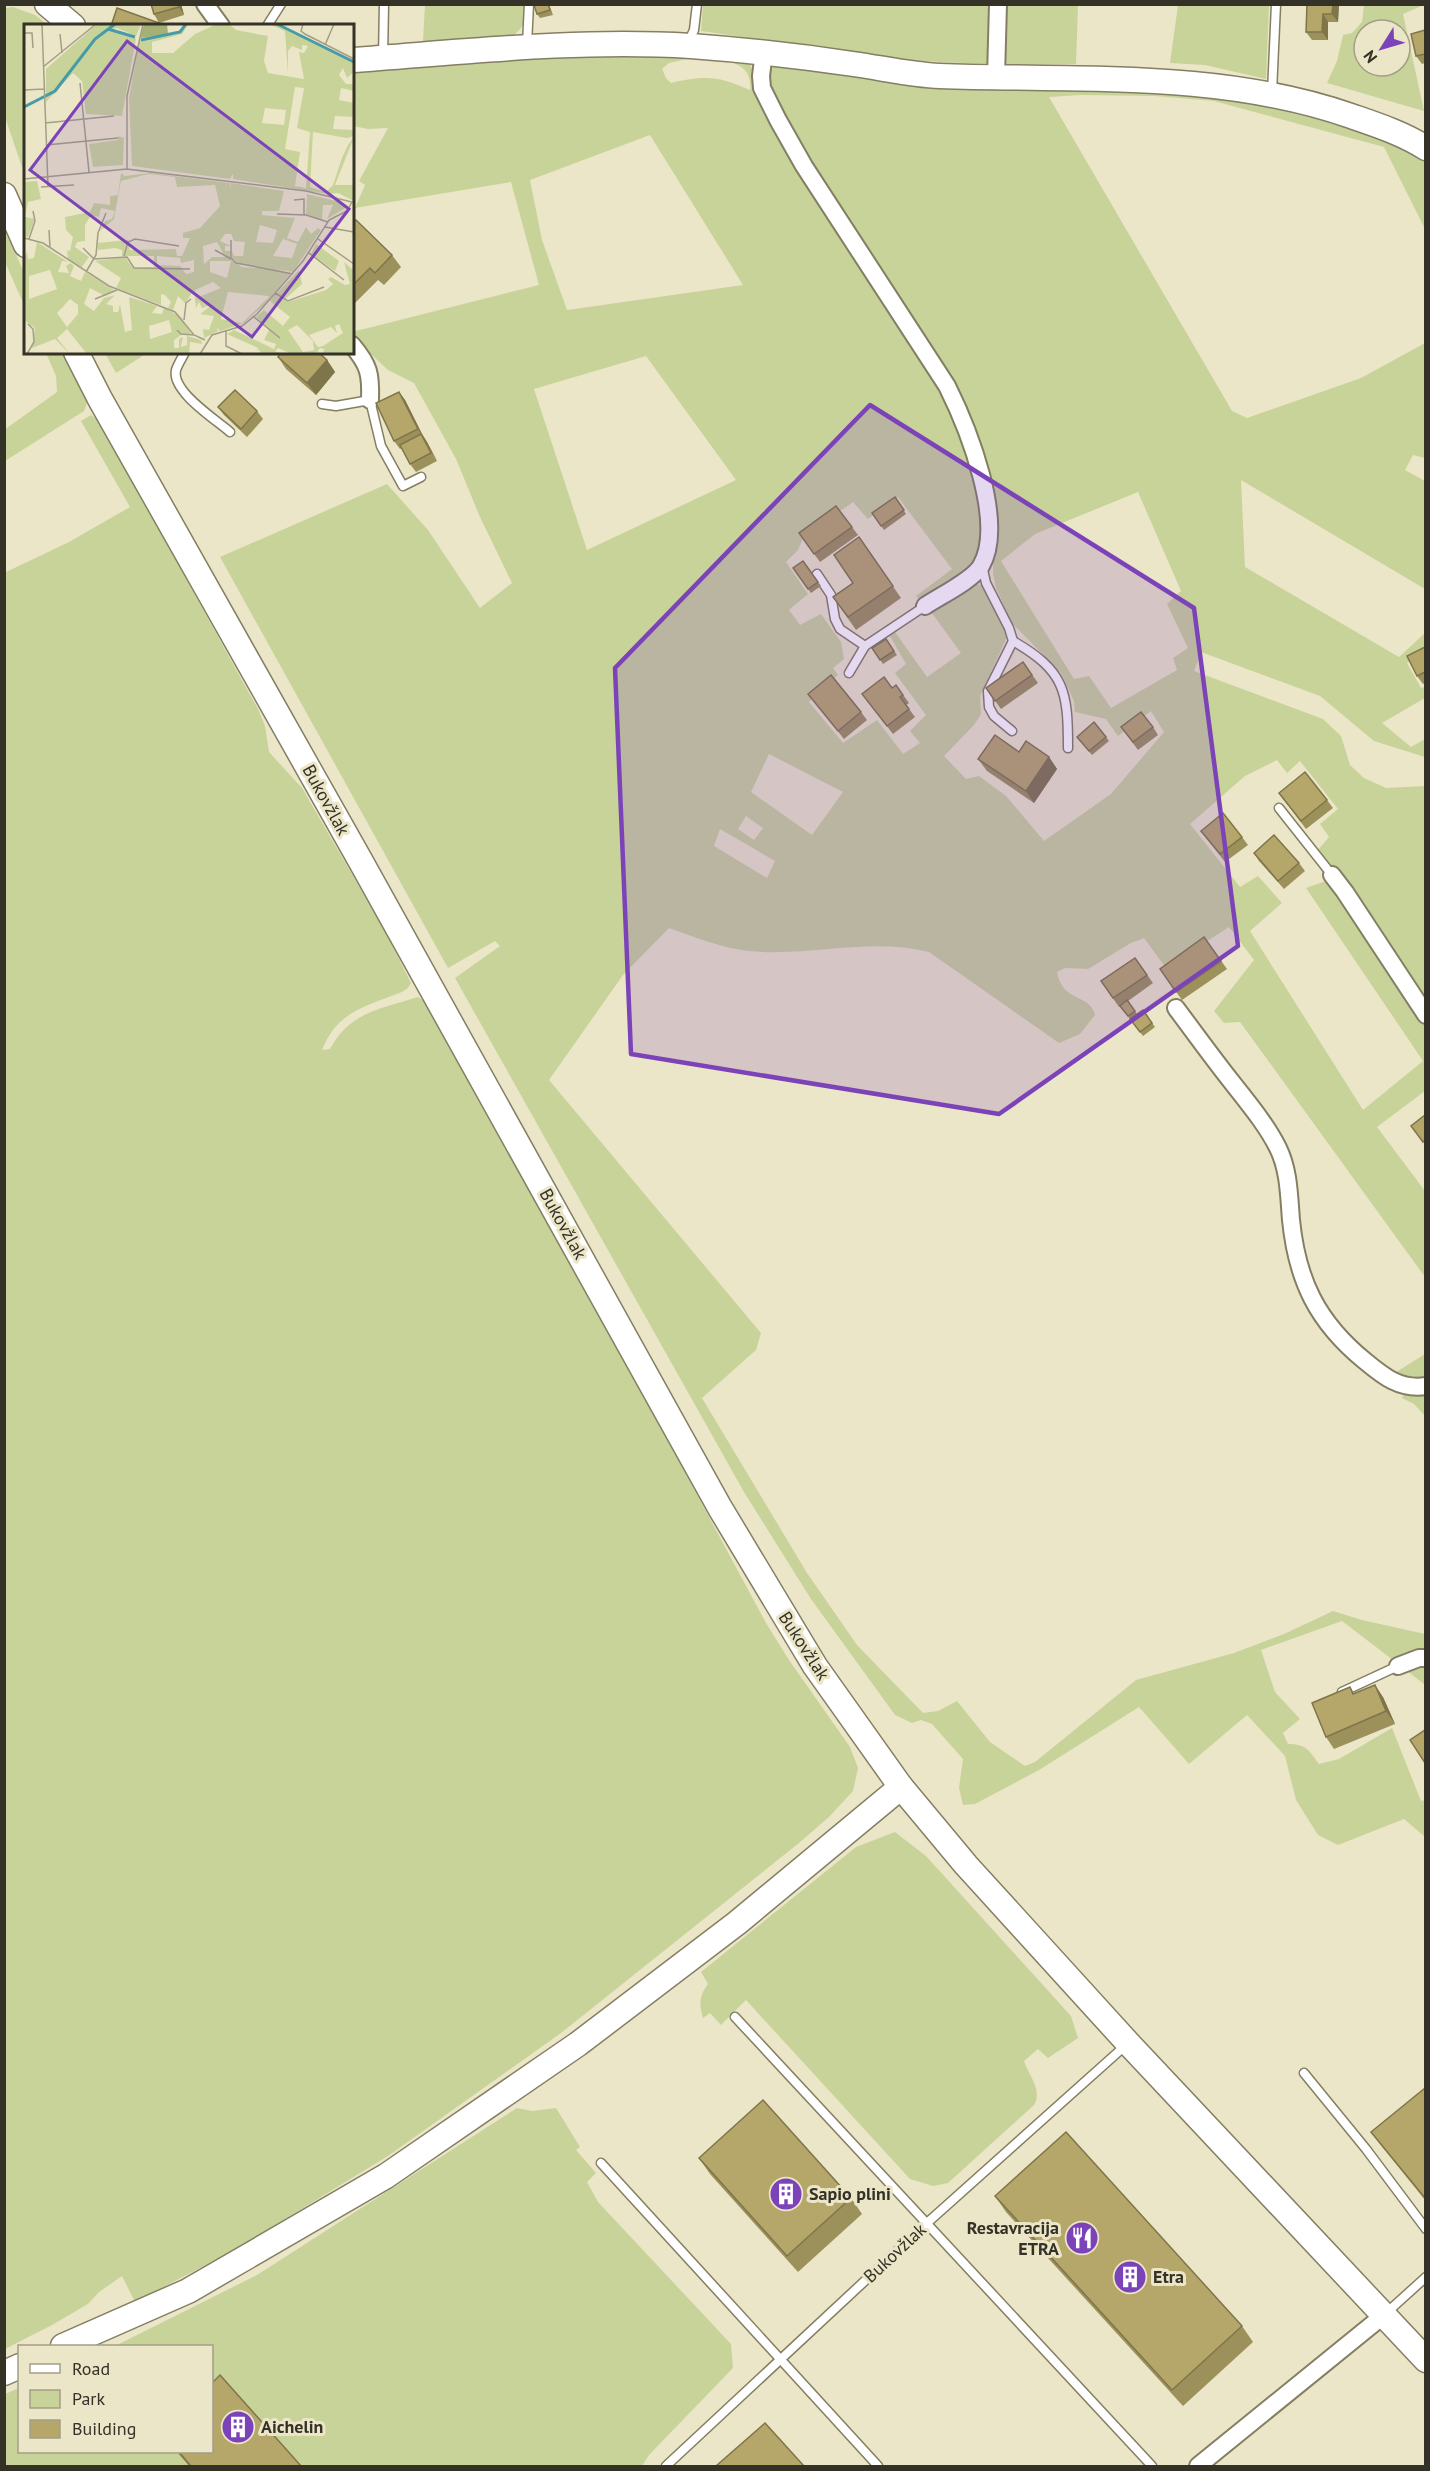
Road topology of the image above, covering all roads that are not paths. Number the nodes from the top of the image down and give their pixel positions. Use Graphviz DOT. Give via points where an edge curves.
graph roads {
  1 [pos="47,4"];
  2 [pos="205,4"];
  3 [pos="281,4"];
  4 [pos="384,4"];
  5 [pos="529,4"];
  6 [pos="697,4"];
  7 [pos="998,4"];
  8 [pos="1276,4"];
  9 [pos="71,24"];
  10 [pos="220,24"];
  11 [pos="268,24"];
  12 [pos="687,46"];
  13 [pos="527,48"];
  14 [pos="764,51"];
  15 [pos="383,58"];
  16 [pos="354,60"];
  17 [pos="996,76"];
  18 [pos="1272,96"];
  19 [pos="1425,148"];
  20 [pos="4,195"];
  21 [pos="24,240"];
  22 [pos="354,347"];
  23 [pos="77,354"];
  24 [pos="184,354"];
  25 [pos="370,400"];
  26 [pos="322,404"];
  27 [pos="230,432"];
  28 [pos="421,477"];
  29 [pos="982,565"];
  30 [pos="817,573"];
  31 [pos="925,606"];
  32 [pos="1012,641"];
  33 [pos="865,646"];
  34 [pos="849,673"];
  35 [pos="1012,731"];
  36 [pos="1068,748"];
  37 [pos="1279,808"];
  38 [pos="1332,875"];
  39 [pos="1176,1008"];
  40 [pos="1425,1015"];
  41 [pos="1425,1386"];
  42 [pos="1425,1658"];
  43 [pos="1398,1666"];
  44 [pos="1336,1695"];
  45 [pos="901,1787"];
  46 [pos="735,2017"];
  47 [pos="1128,2043"];
  48 [pos="1304,2073"];
  49 [pos="601,2163"];
  50 [pos="927,2223"];
  51 [pos="1425,2229"];
  52 [pos="1425,2277"];
  53 [pos="1384,2315"];
  54 [pos="65,2345"];
  55 [pos="1425,2360"];
  56 [pos="780,2361"];
  57 [pos="18,2367"];
  58 [pos="4,2373"];
  59 [pos="666,2466"];
  60 [pos="878,2466"];
  61 [pos="1152,2466"];
  62 [pos="1198,2466"];
  1 -- 9 [label="main road"];
  2 -- 10 [label="street"];
  3 -- 11 [label="lane"];
  4 -- 15 [label="lane"];
  5 -- 13 [label="lane"];
  6 -- 12 [label="lane" via="694,30"];
  7 -- 17 [label="street"];
  8 -- 18 [label="lane"];
  12 -- 13 [label="main road"];
  12 -- 14 [label="main road"];
  13 -- 15 [label="main road"];
  14 -- 17 [label="main road" via="937,76"];
  14 -- 29 [label="street" via="762,88 778,120 924,349 963,418 988,507 990,528"];
  15 -- 16 [label="main road"];
  17 -- 18 [label="main road" via="1137,79"];
  18 -- 19 [label="main road" via="1320,105 1404,134"];
  20 -- 21 [label="main road"];
  22 -- 25 [label="street" via="366,362"];
  23 -- 45 [label="main road, Bukovžlak" via="720,1508 815,1666"];
  24 -- 27 [label="lane" via="176,371 178,386"];
  25 -- 26 [label="lane" via="336,406"];
  25 -- 28 [label="lane" via="381,446 403,486"];
  29 -- 31 [label="street"];
  29 -- 32 [label="lane"];
  30 -- 33 [label="lane" via="831,596 840,629"];
  31 -- 33 [label="lane"];
  32 -- 35 [label="lane" via="988,691 994,716"];
  32 -- 36 [label="lane" via="1045,664 1064,690"];
  33 -- 34 [label="lane"];
  37 -- 38 [label="lane"];
  38 -- 40 [label="street"];
  39 -- 41 [label="street" via="1279,1150 1288,1181 1295,1255 1303,1282 1331,1328 1382,1376 1404,1386"];
  42 -- 43 [label="street"];
  43 -- 44 [label="lane"];
  45 -- 47 [label="main road, Bukovžlak" via="966,1865"];
  45 -- 54 [label="main road" via="737,1923 578,2044 386,2176 188,2291"];
  46 -- 50 [label="lane"];
  47 -- 50 [label="lane, Bukovžlak"];
  47 -- 53 [label="main road, Bukovžlak"];
  48 -- 51 [label="lane"];
  49 -- 56 [label="lane"];
  50 -- 56 [label="lane, Bukovžlak"];
  50 -- 61 [label="lane"];
  52 -- 53 [label="lane"];
  53 -- 55 [label="main road, Bukovžlak"];
  53 -- 62 [label="street"];
  56 -- 59 [label="lane, Bukovžlak"];
  56 -- 60 [label="lane"];
  57 -- 58 [label="main road"];
}
